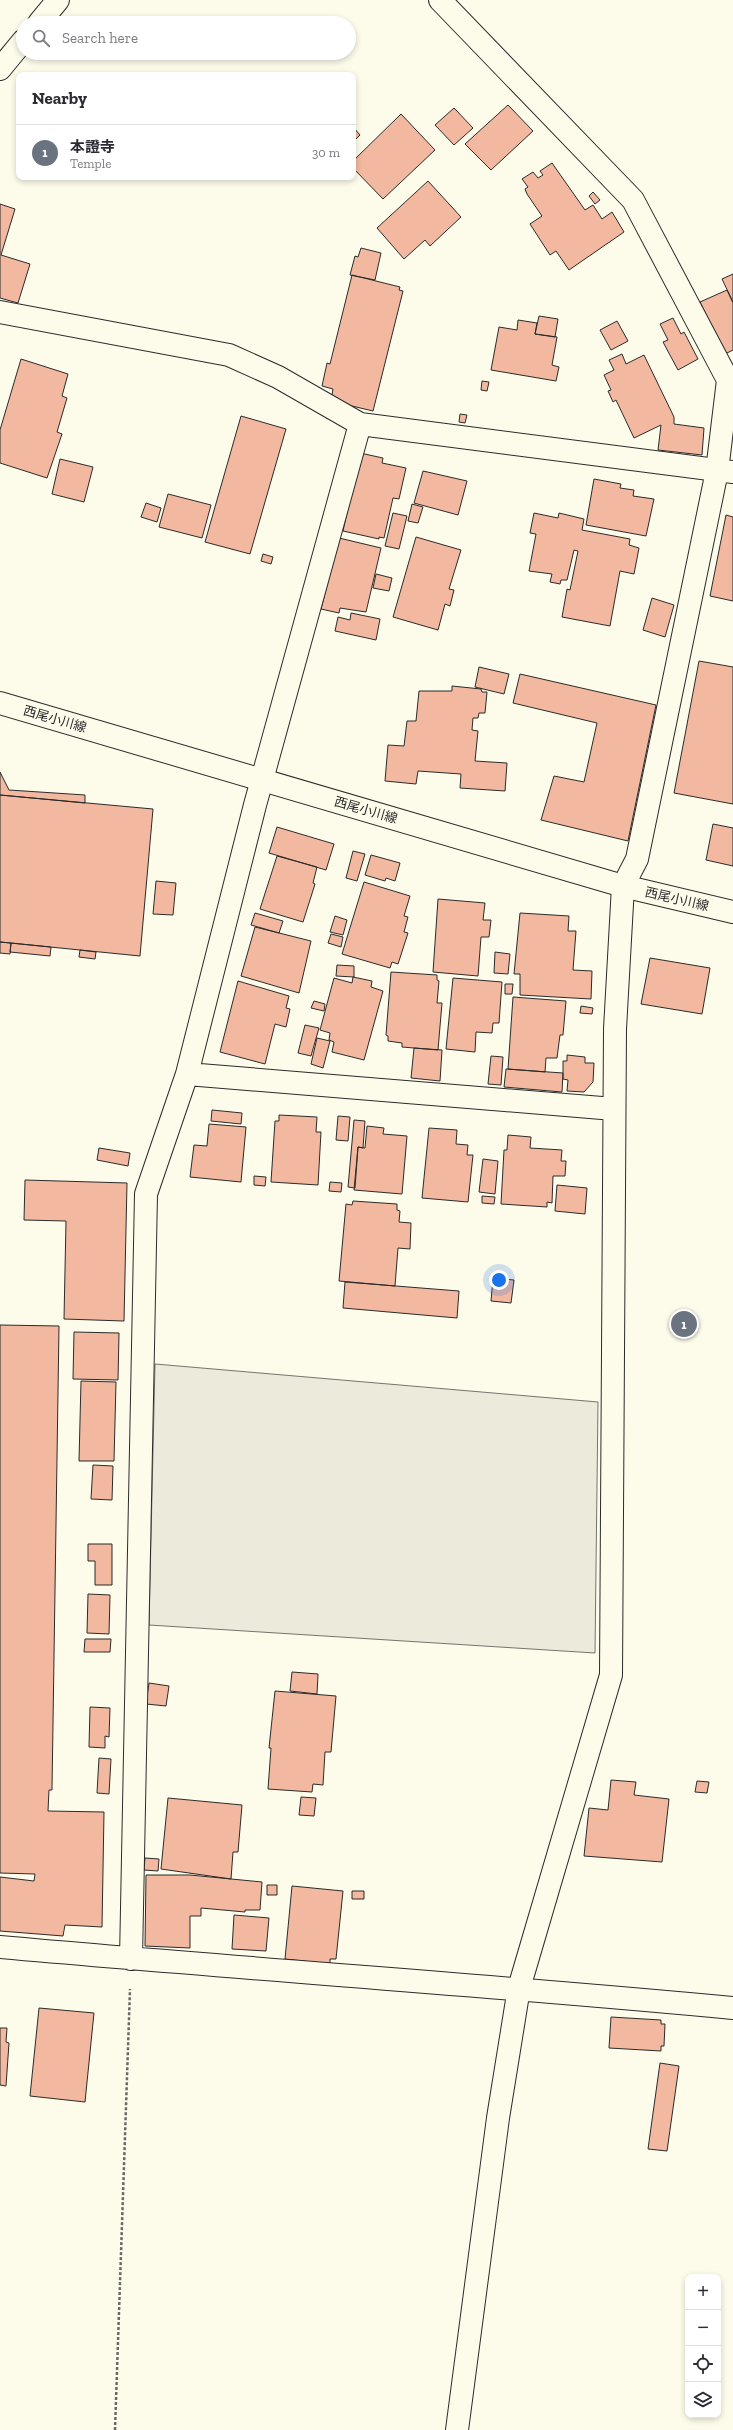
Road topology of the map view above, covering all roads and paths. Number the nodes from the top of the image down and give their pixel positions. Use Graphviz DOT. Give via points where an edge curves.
graph roads {
  1 [pos="58,0"];
  2 [pos="440,0"];
  3 [pos="45,16"];
  4 [pos="16,50"];
  5 [pos="0,69"];
  6 [pos="0,312"];
  7 [pos="360,424"];
  8 [pos="725,471"];
  9 [pos="0,703"];
  10 [pos="262,780"];
  11 [pos="623,886"];
  12 [pos="733,912"];
  13 [pos="187,1074"];
  14 [pos="614,1110"];
  15 [pos="0,1947"];
  16 [pos="132,1959"];
  17 [pos="519,1988"];
  18 [pos="733,2008"];
  19 [pos="115,2430"];
  20 [pos="457,2430"];
  1 -- 3 [label="street"];
  2 -- 8 [label="street" via="633,200 728,380"];
  4 -- 5 [label="street"];
  6 -- 7 [label="street" via="229,355 278,377"];
  7 -- 8 [label="street"];
  7 -- 10 [label="street"];
  8 -- 11 [label="street" via="637,859"];
  9 -- 10 [label="street, 西尾小川線"];
  10 -- 11 [label="street, 西尾小川線"];
  10 -- 13 [label="street"];
  11 -- 12 [label="street, 西尾小川線"];
  11 -- 14 [label="street" via="615,1029"];
  13 -- 14 [label="street"];
  13 -- 16 [label="street" via="146,1194"];
  14 -- 17 [label="street" via="611,1674"];
  15 -- 16 [label="street"];
  16 -- 17 [label="street"];
  16 -- 19 [label="path"];
  17 -- 18 [label="street"];
  17 -- 20 [label="street" via="498,2118"];
}
